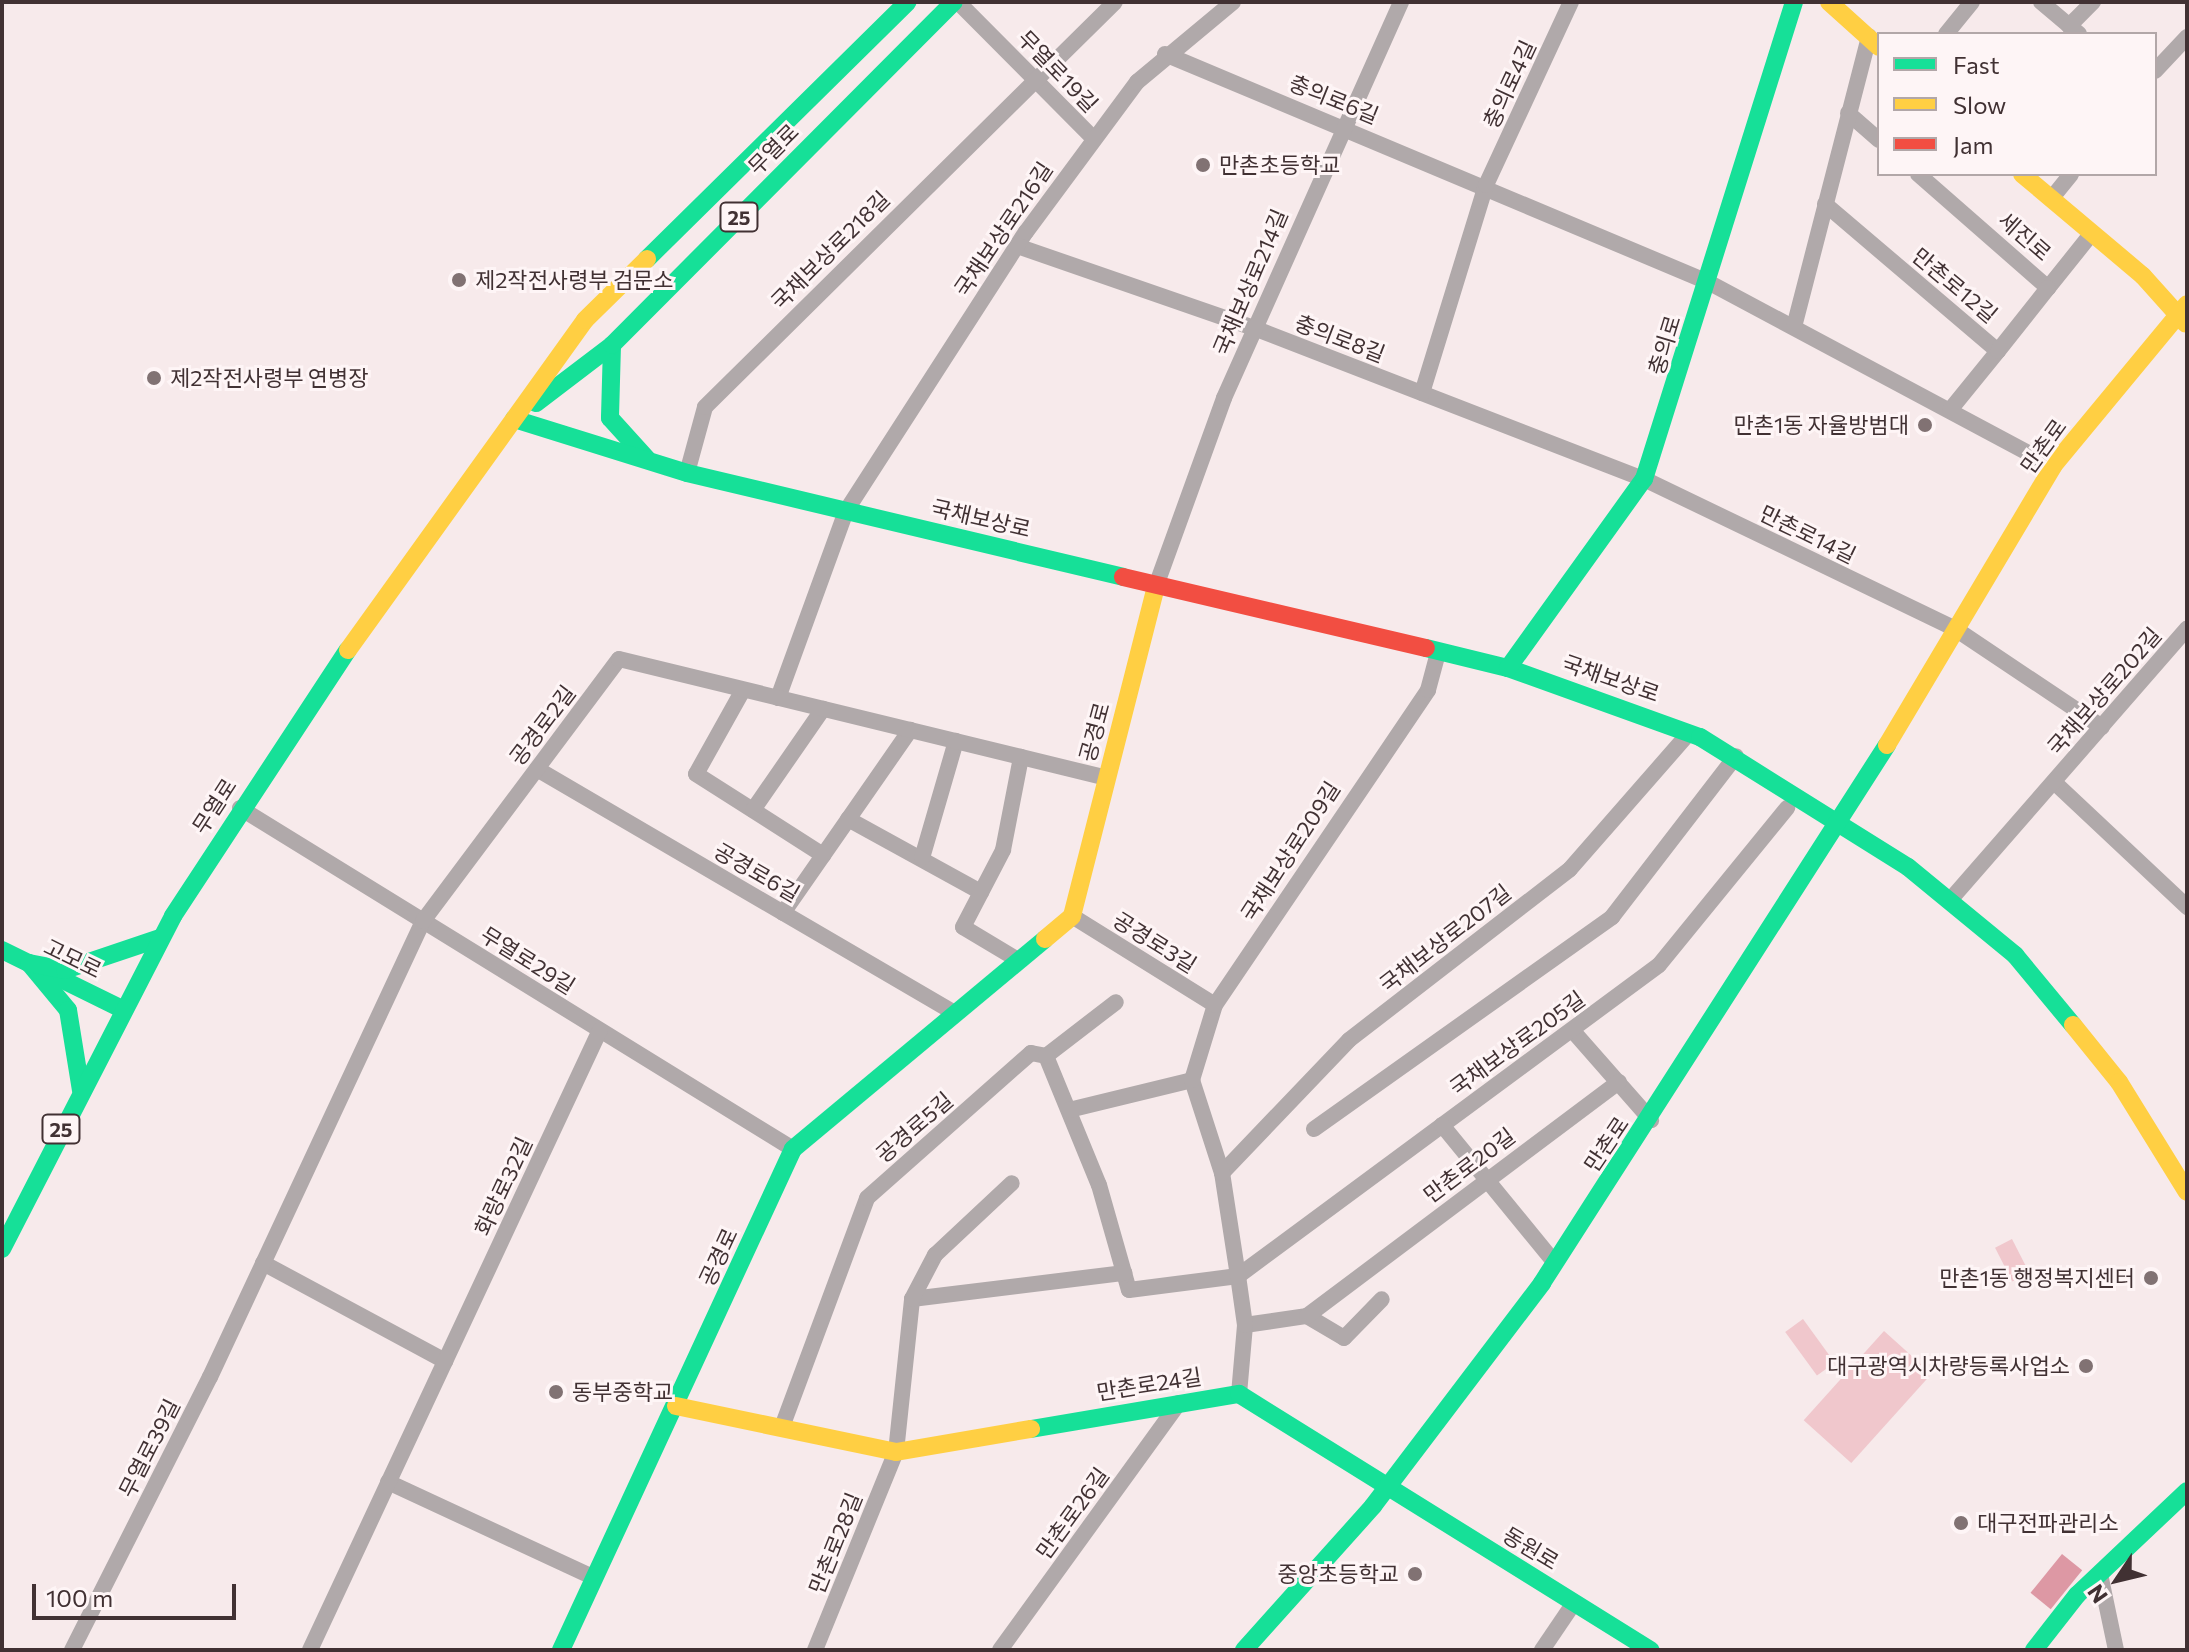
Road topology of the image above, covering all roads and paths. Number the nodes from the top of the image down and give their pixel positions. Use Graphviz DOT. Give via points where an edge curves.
graph roads {
  1 [pos="908,2"];
  2 [pos="956,2"];
  3 [pos="1115,2"];
  4 [pos="1233,2"];
  5 [pos="1401,2"];
  6 [pos="1571,2"];
  7 [pos="1794,2"];
  8 [pos="1829,2"];
  9 [pos="1972,2"];
  10 [pos="2041,2"];
  11 [pos="2093,2"];
  12 [pos="2074,30"];
  13 [pos="1948,32"];
  14 [pos="2187,37"];
  15 [pos="1874,42"];
  16 [pos="1165,54"];
  17 [pos="2157,69"];
  18 [pos="1037,78"];
  19 [pos="1848,113"];
  20 [pos="1343,125"];
  21 [pos="1092,137"];
  22 [pos="1877,138"];
  23 [pos="1920,176"];
  24 [pos="2024,176"];
  25 [pos="2069,176"];
  26 [pos="1486,185"];
  27 [pos="2051,199"];
  28 [pos="1825,204"];
  29 [pos="2092,233"];
  30 [pos="1017,246"];
  31 [pos="1708,282"];
  32 [pos="2048,288"];
  33 [pos="2184,315"];
  34 [pos="1794,327"];
  35 [pos="1254,328"];
  36 [pos="612,345"];
  37 [pos="1998,351"];
  38 [pos="1422,393"];
  39 [pos="1950,410"];
  40 [pos="514,419"];
  41 [pos="651,463"];
  42 [pos="2053,466"];
  43 [pos="687,473"];
  44 [pos="1644,479"];
  45 [pos="846,511"];
  46 [pos="1156,586"];
  47 [pos="1954,628"];
  48 [pos="2186,632"];
  49 [pos="1438,652"];
  50 [pos="1508,668"];
  51 [pos="743,690"];
  52 [pos="778,698"];
  53 [pos="823,709"];
  54 [pos="2102,727"];
  55 [pos="910,730"];
  56 [pos="1689,733"];
  57 [pos="956,741"];
  58 [pos="1736,756"];
  59 [pos="1021,757"];
  60 [pos="537,769"];
  61 [pos="1107,778"];
  62 [pos="2054,782"];
  63 [pos="240,808"];
  64 [pos="1787,808"];
  65 [pos="753,810"];
  66 [pos="848,819"];
  67 [pos="1839,819"];
  68 [pos="823,855"];
  69 [pos="922,858"];
  70 [pos="981,892"];
  71 [pos="1951,899"];
  72 [pos="2187,907"];
  73 [pos="783,913"];
  74 [pos="1072,916"];
  75 [pos="423,921"];
  76 [pos="160,938"];
  77 [pos="2,950"];
  78 [pos="1018,960"];
  79 [pos="29,963"];
  80 [pos="1116,1002"];
  81 [pos="1215,1005"];
  82 [pos="122,1009"];
  83 [pos="955,1013"];
  84 [pos="600,1030"];
  85 [pos="1572,1030"];
  86 [pos="1046,1056"];
  87 [pos="1192,1080"];
  88 [pos="1619,1082"];
  89 [pos="81,1090"];
  90 [pos="1069,1110"];
  91 [pos="1651,1120"];
  92 [pos="1442,1125"];
  93 [pos="1314,1129"];
  94 [pos="793,1149"];
  95 [pos="1222,1173"];
  96 [pos="1485,1181"];
  97 [pos="1012,1183"];
  98 [pos="2187,1192"];
  99 [pos="2,1249"];
  100 [pos="263,1263"];
  101 [pos="1555,1263"];
  102 [pos="1124,1273"];
  103 [pos="1238,1276"];
  104 [pos="912,1299"];
  105 [pos="1382,1299"];
  106 [pos="1307,1316"];
  107 [pos="1245,1325"];
  108 [pos="445,1361"];
  109 [pos="1239,1394"];
  110 [pos="1179,1403"];
  111 [pos="676,1406"];
  112 [pos="782,1427"];
  113 [pos="896,1452"];
  114 [pos="388,1482"];
  115 [pos="1386,1488"];
  116 [pos="2187,1491"];
  117 [pos="2187,1500"];
  118 [pos="2167,1510"];
  119 [pos="2100,1574"];
  120 [pos="595,1578"];
  121 [pos="1574,1603"];
  122 [pos="72,1650"];
  123 [pos="310,1650"];
  124 [pos="561,1650"];
  125 [pos="815,1650"];
  126 [pos="1000,1650"];
  127 [pos="1244,1650"];
  128 [pos="1542,1650"];
  129 [pos="1651,1650"];
  130 [pos="2034,1650"];
  131 [pos="2116,1650"];
  1 -- 40 [label="main road, 무열로" via="585,320"];
  2 -- 18 [label="street, 무열로19길"];
  2 -- 36 [label="main road, 무열로 / 25"];
  3 -- 18 [label="street, 국채보상로218길"];
  4 -- 16 [label="street, 국채보상로216길"];
  5 -- 20 [label="street, 국채보상로214길"];
  6 -- 26 [label="street, 충의로4길"];
  7 -- 31 [label="main road, 충의로"];
  8 -- 15 [label="main road"];
  9 -- 13 [label="street"];
  10 -- 12 [label="street"];
  11 -- 12 [label="street"];
  14 -- 17 [label="street"];
  15 -- 19 [label="street"];
  16 -- 20 [label="street, 충의로6길"];
  16 -- 21 [label="street, 국채보상로216길"];
  18 -- 21 [label="street, 무열로19길"];
  18 -- 43 [label="street, 국채보상로218길" via="705,407"];
  19 -- 22 [label="street"];
  19 -- 28 [label="street"];
  20 -- 26 [label="street, 충의로6길"];
  20 -- 35 [label="street, 국채보상로214길"];
  21 -- 30 [label="street, 국채보상로216길"];
  23 -- 32 [label="street, 세진로"];
  24 -- 27 [label="main road, 세진로"];
  25 -- 27 [label="street"];
  26 -- 31 [label="street, 충의로6길"];
  26 -- 38 [label="street"];
  27 -- 29 [label="main road, 세진로"];
  28 -- 34 [label="street"];
  28 -- 37 [label="street, 만촌로12길"];
  29 -- 32 [label="street, 세진로"];
  29 -- 33 [label="main road, 세진로"];
  30 -- 35 [label="street, 충의로8길"];
  30 -- 45 [label="street, 국채보상로216길"];
  31 -- 34 [label="street"];
  31 -- 44 [label="main road, 충의로"];
  32 -- 37 [label="street"];
  33 -- 42 [label="main road, 만촌로"];
  34 -- 39 [label="street"];
  35 -- 38 [label="street, 충의로8길"];
  35 -- 46 [label="street, 국채보상로214길"];
  36 -- 40 [label="main road, 무열로 / 25"];
  36 -- 41 [label="main road" via="610,418"];
  37 -- 39 [label="street, 만촌로12길"];
  38 -- 44 [label="street, 충의로8길"];
  39 -- 42 [label="street"];
  40 -- 41 [label="main road, 국채보상로"];
  40 -- 63 [label="main road, 무열로 / 25"];
  41 -- 43 [label="main road, 국채보상로"];
  42 -- 47 [label="main road, 만촌로"];
  43 -- 45 [label="main road, 국채보상로"];
  44 -- 47 [label="street, 만촌로14길"];
  44 -- 50 [label="main road, 충의로"];
  45 -- 46 [label="main road, 국채보상로"];
  45 -- 52 [label="street"];
  46 -- 49 [label="main road, 국채보상로"];
  46 -- 61 [label="main road, 공경로"];
  47 -- 54 [label="street"];
  47 -- 67 [label="main road, 만촌로"];
  48 -- 54 [label="street, 국채보상로202길"];
  49 -- 50 [label="main road, 국채보상로"];
  49 -- 81 [label="street, 국채보상로209길" via="1428,690"];
  50 -- 56 [label="main road, 국채보상로"];
  51 -- 52 [label="street, 공경로2길"];
  51 -- 60 [label="street, 공경로2길" via="619,659"];
  51 -- 65 [label="street" via="696,774"];
  52 -- 53 [label="street, 공경로2길"];
  53 -- 55 [label="street, 공경로2길"];
  53 -- 65 [label="street"];
  54 -- 62 [label="street, 국채보상로202길"];
  55 -- 57 [label="street, 공경로2길"];
  55 -- 66 [label="street"];
  56 -- 58 [label="main road, 국채보상로"];
  56 -- 95 [label="street, 국채보상로207길" via="1570,869 1349,1040"];
  57 -- 59 [label="street, 공경로2길"];
  57 -- 69 [label="street"];
  58 -- 67 [label="main road, 국채보상로"];
  58 -- 93 [label="street" via="1612,917"];
  59 -- 61 [label="street, 공경로2길"];
  59 -- 70 [label="street" via="1003,850"];
  60 -- 73 [label="street, 공경로6길"];
  60 -- 75 [label="street, 공경로2길"];
  61 -- 74 [label="main road, 공경로"];
  62 -- 71 [label="street, 국채보상로202길"];
  62 -- 72 [label="street, 국채보상로202길"];
  63 -- 75 [label="street, 무열로29길"];
  63 -- 76 [label="main road, 무열로 / 25"];
  64 -- 85 [label="street, 국채보상로205길" via="1659,965"];
  65 -- 68 [label="street"];
  66 -- 68 [label="street"];
  66 -- 69 [label="street"];
  67 -- 71 [label="main road, 국채보상로"];
  67 -- 91 [label="main road, 만촌로"];
  68 -- 73 [label="street"];
  69 -- 70 [label="street"];
  70 -- 78 [label="street" via="963,927"];
  71 -- 98 [label="main road, 국채보상로" via="2015,955 2093,1047"];
  73 -- 83 [label="street, 공경로6길"];
  74 -- 78 [label="main road, 공경로"];
  74 -- 81 [label="street, 공경로3길"];
  75 -- 84 [label="street, 무열로29길"];
  75 -- 100 [label="street, 무열로39길"];
  76 -- 79 [label="main road" via="65,970"];
  76 -- 82 [label="main road, 무열로 / 25"];
  77 -- 79 [label="main road, 고모로"];
  78 -- 83 [label="main road, 공경로"];
  79 -- 82 [label="main road, 고모로"];
  79 -- 89 [label="main road" via="68,1010"];
  80 -- 86 [label="street, 공경로5길"];
  81 -- 87 [label="street, 국채보상로209길"];
  82 -- 89 [label="main road, 무열로 / 25"];
  83 -- 94 [label="main road, 공경로"];
  84 -- 94 [label="street, 무열로29길"];
  84 -- 108 [label="street, 화랑로32길"];
  85 -- 88 [label="street"];
  85 -- 92 [label="street, 국채보상로205길"];
  86 -- 90 [label="street"];
  86 -- 112 [label="street, 공경로5길" via="1031,1053 867,1198"];
  87 -- 90 [label="street"];
  87 -- 95 [label="street"];
  88 -- 91 [label="street"];
  88 -- 96 [label="street, 만촌로20길"];
  89 -- 99 [label="main road, 무열로 / 25"];
  90 -- 102 [label="street"];
  91 -- 101 [label="main road, 만촌로"];
  92 -- 96 [label="street"];
  92 -- 103 [label="street, 국채보상로205길"];
  94 -- 111 [label="main road, 공경로"];
  95 -- 103 [label="street"];
  96 -- 101 [label="street"];
  96 -- 106 [label="street, 만촌로20길"];
  97 -- 104 [label="street" via="935,1255"];
  100 -- 108 [label="street"];
  100 -- 122 [label="street, 무열로39길"];
  101 -- 115 [label="main road, 만촌로"];
  102 -- 103 [label="street" via="1129,1290"];
  102 -- 104 [label="street"];
  103 -- 107 [label="street"];
  104 -- 113 [label="street"];
  105 -- 106 [label="street" via="1344,1338"];
  106 -- 107 [label="street, 만촌로20길"];
  107 -- 109 [label="street"];
  108 -- 114 [label="street, 화랑로32길"];
  109 -- 110 [label="main road, 만촌로24길"];
  109 -- 115 [label="main road"];
  110 -- 113 [label="main road, 만촌로24길"];
  110 -- 126 [label="street, 만촌로26길"];
  111 -- 112 [label="main road, 만촌로24길"];
  111 -- 120 [label="main road, 공경로"];
  112 -- 113 [label="main road, 만촌로24길"];
  113 -- 125 [label="street, 만촌로28길"];
  114 -- 120 [label="street"];
  114 -- 123 [label="street, 화랑로32길"];
  115 -- 121 [label="main road, 동원로"];
  115 -- 127 [label="main road, 만촌로"];
  116 -- 118 [label="main road"];
  117 -- 118 [label="main road"];
  118 -- 119 [label="main road"];
  119 -- 130 [label="main road"];
  119 -- 131 [label="street"];
  120 -- 124 [label="main road, 공경로"];
  121 -- 128 [label="street"];
  121 -- 129 [label="main road, 동원로"];
}
